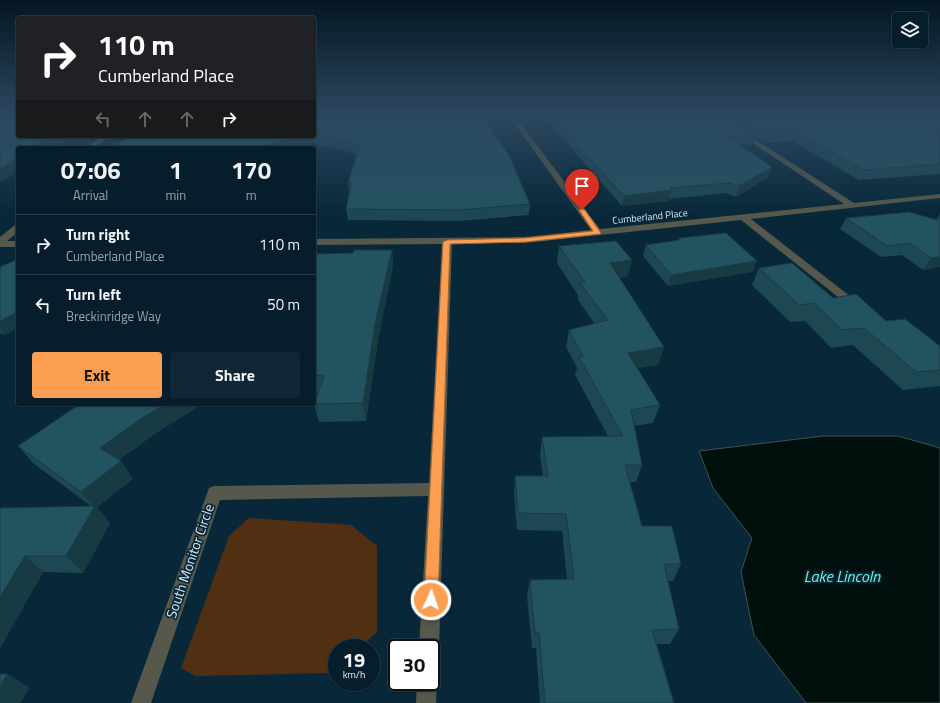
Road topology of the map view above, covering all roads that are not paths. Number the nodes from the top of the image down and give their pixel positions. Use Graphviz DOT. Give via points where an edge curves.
graph roads {
  1 [pos="536,149"];
  2 [pos="765,149"];
  3 [pos="940,196"];
  4 [pos="853,206"];
  5 [pos="743,217"];
  6 [pos="16,229"];
  7 [pos="598,233"];
  8 [pos="316,242"];
  9 [pos="447,242"];
  10 [pos="0,243"];
  11 [pos="16,244"];
  12 [pos="860,309"];
  13 [pos="436,489"];
  14 [pos="429,639"];
  15 [pos="427,691"];
  16 [pos="141,703"];
  17 [pos="426,703"];
  1 -- 7 [label="street"];
  2 -- 4 [label="street"];
  3 -- 4 [label="street, Cumberland Place"];
  4 -- 5 [label="street, Cumberland Place"];
  5 -- 7 [label="street, Cumberland Place"];
  5 -- 12 [label="street"];
  6 -- 10 [label="street"];
  7 -- 9 [label="street, Cumberland Place" via="525,240"];
  8 -- 9 [label="street, Cumberland Place"];
  9 -- 13 [label="street"];
  10 -- 11 [label="street"];
  13 -- 14 [label="street"];
  13 -- 16 [label="street, South Monitor Circle" via="214,493"];
  15 -- 17 [label="street"];
}
